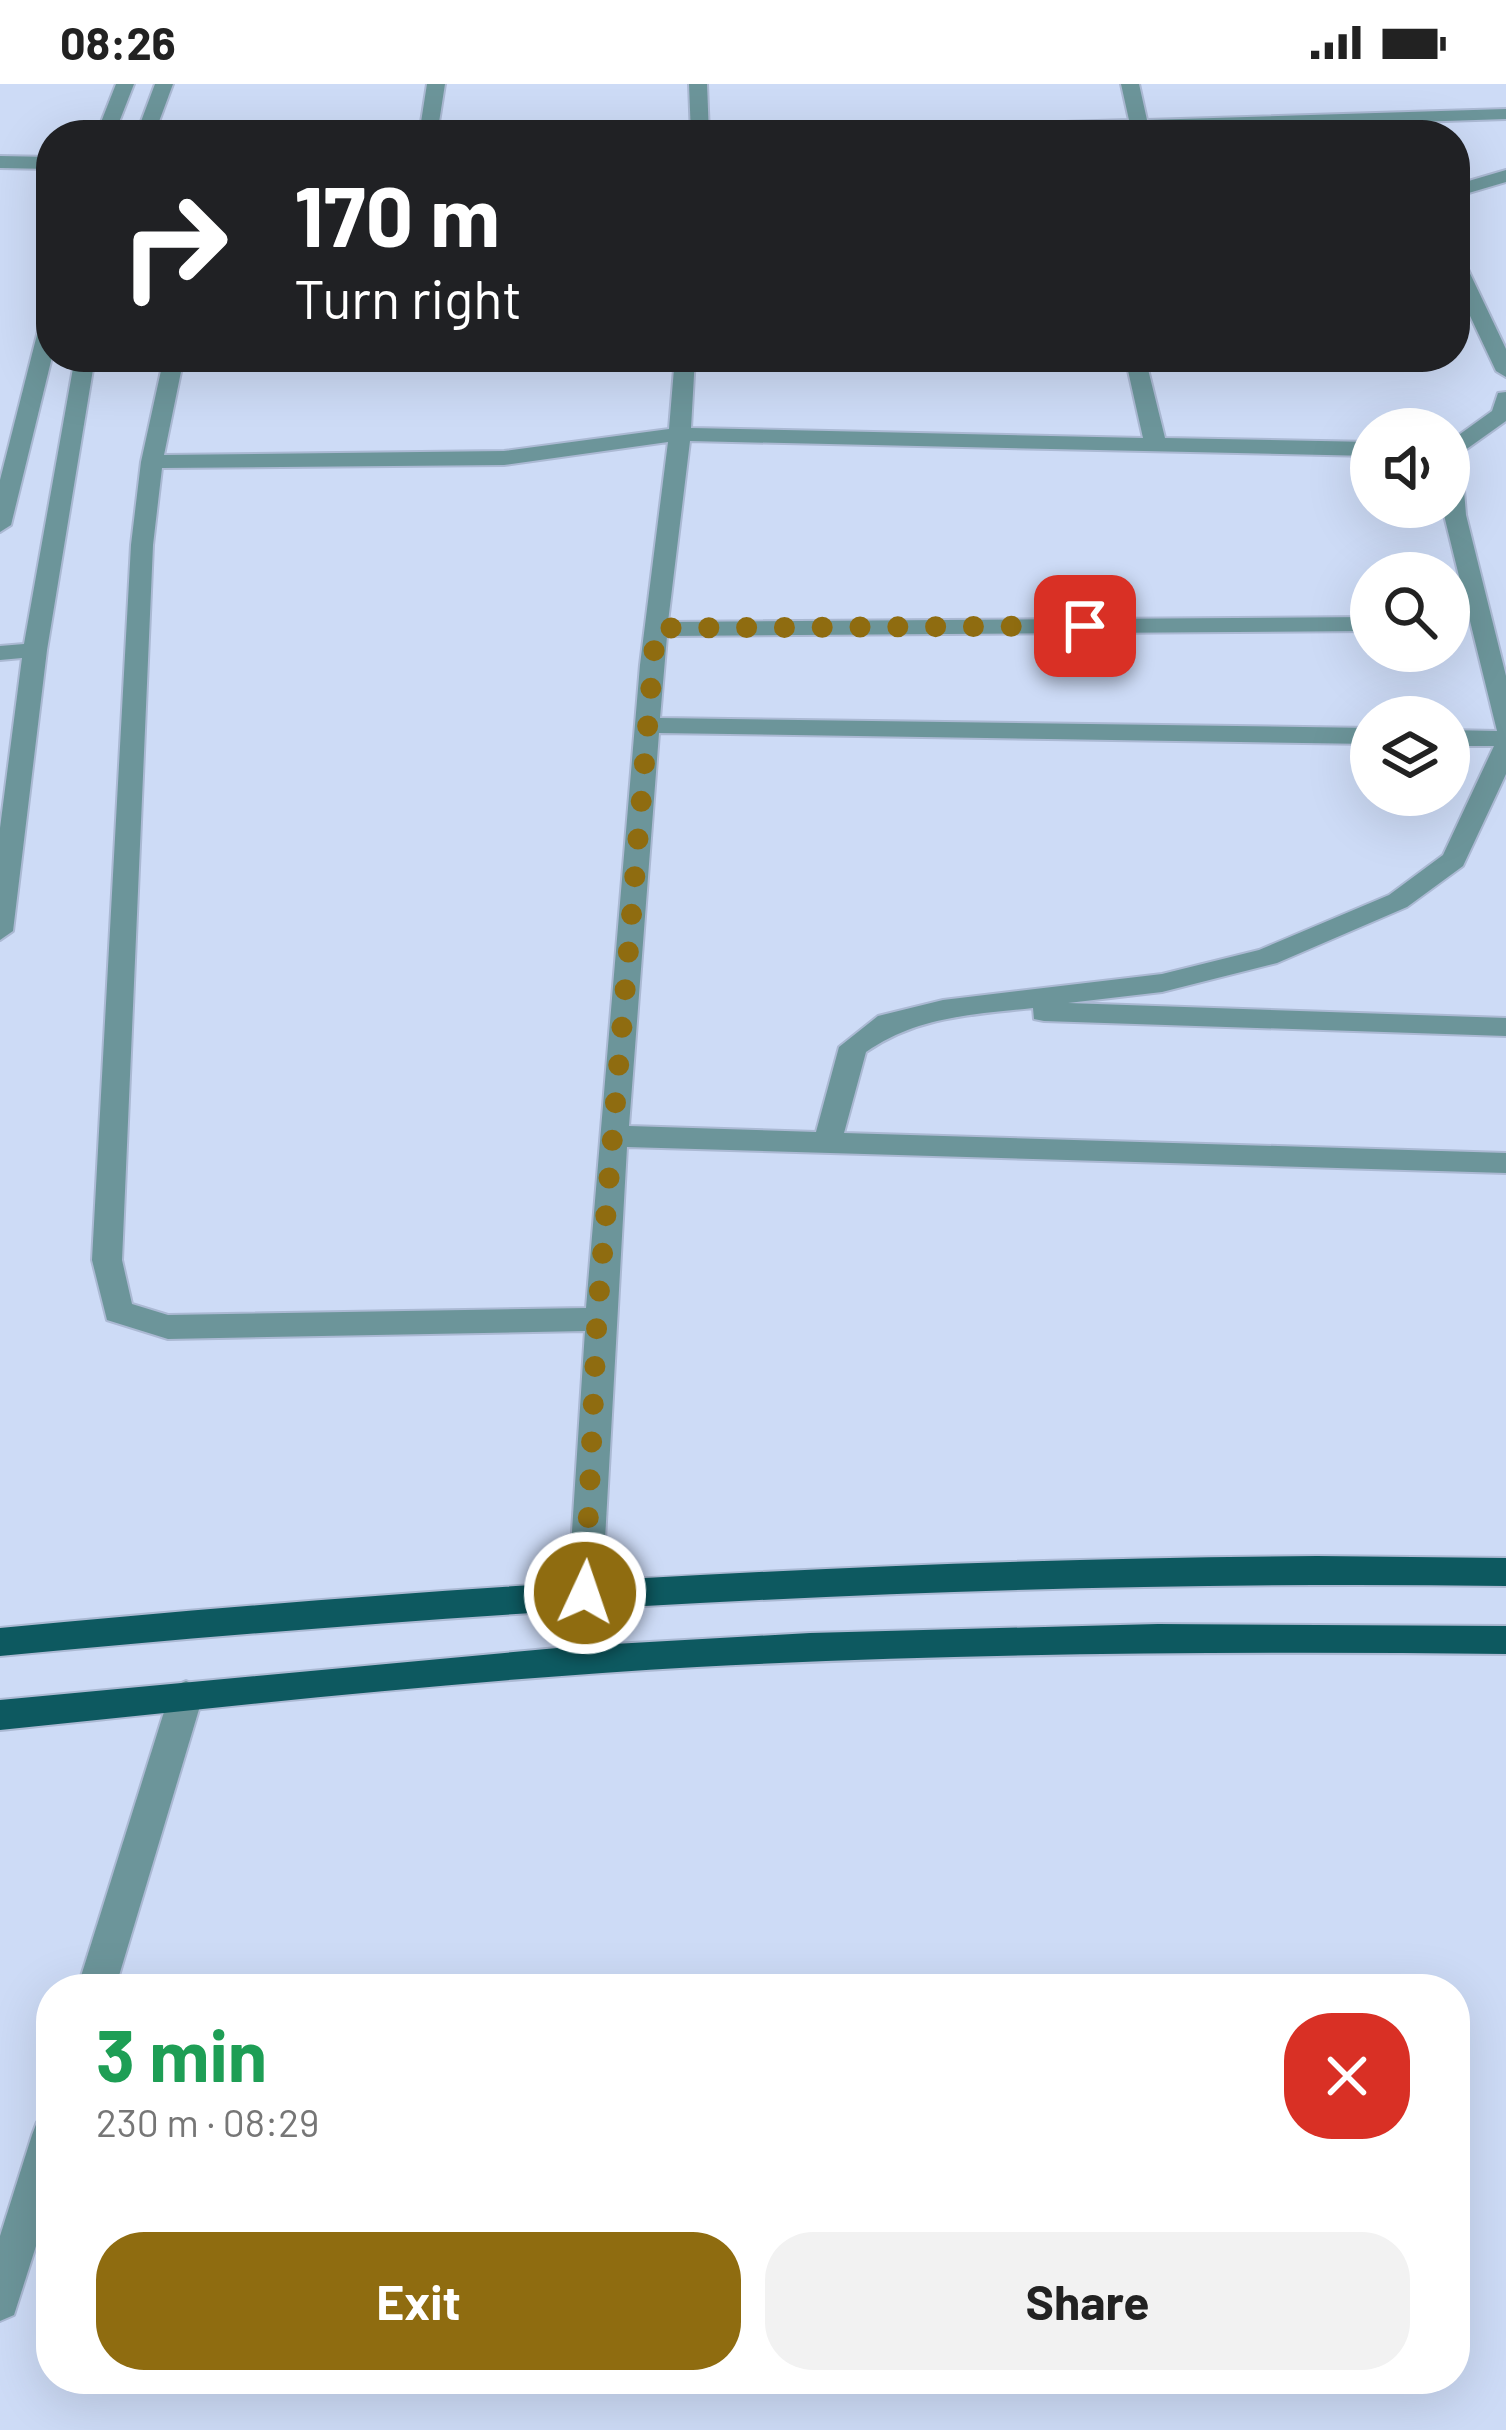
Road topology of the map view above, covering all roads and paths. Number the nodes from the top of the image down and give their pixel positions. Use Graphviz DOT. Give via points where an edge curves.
graph roads {
  1 [pos="125,84"];
  2 [pos="164,84"];
  3 [pos="436,84"];
  4 [pos="698,84"];
  5 [pos="1130,84"];
  6 [pos="1506,114"];
  7 [pos="111,120"];
  8 [pos="151,120"];
  9 [pos="430,120"];
  10 [pos="699,120"];
  11 [pos="1138,120"];
  12 [pos="1322,120"];
  13 [pos="0,162"];
  14 [pos="36,163"];
  15 [pos="1506,176"];
  16 [pos="1470,186"];
  17 [pos="1470,312"];
  18 [pos="36,361"];
  19 [pos="1506,371"];
  20 [pos="82,372"];
  21 [pos="171,372"];
  22 [pos="684,372"];
  23 [pos="1139,372"];
  24 [pos="1505,408"];
  25 [pos="72,429"];
  26 [pos="10,433"];
  27 [pos="682,434"];
  28 [pos="1470,435"];
  29 [pos="1155,442"];
  30 [pos="1350,448"];
  31 [pos="152,462"];
  32 [pos="0,525"];
  33 [pos="1458,528"];
  34 [pos="1470,623"];
  35 [pos="1478,623"];
  36 [pos="1350,624"];
  37 [pos="656,628"];
  38 [pos="35,650"];
  39 [pos="0,653"];
  40 [pos="647,725"];
  41 [pos="1506,726"];
  42 [pos="1350,736"];
  43 [pos="1470,740"];
  44 [pos="1506,743"];
  45 [pos="0,931"];
  46 [pos="943,1009"];
  47 [pos="1506,1028"];
  48 [pos="612,1136"];
  49 [pos="827,1143"];
  50 [pos="1506,1162"];
  51 [pos="597,1319"];
  52 [pos="1506,1572"];
  53 [pos="585,1593"];
  54 [pos="1506,1640"];
  55 [pos="0,1642"];
  56 [pos="186,1696"];
  57 [pos="0,1715"];
  58 [pos="101,1974"];
  59 [pos="36,2184"];
  60 [pos="0,2301"];
  1 -- 7 [label="street"];
  2 -- 8 [label="street"];
  3 -- 9 [label="street"];
  4 -- 10 [label="street"];
  5 -- 11 [label="street"];
  6 -- 12 [label="street"];
  13 -- 14 [label="street"];
  15 -- 16 [label="street"];
  17 -- 19 [label="street"];
  18 -- 26 [label="street"];
  20 -- 25 [label="street"];
  21 -- 31 [label="street"];
  22 -- 27 [label="street"];
  23 -- 29 [label="street"];
  24 -- 28 [label="street"];
  25 -- 26 [label="street"];
  25 -- 38 [label="street"];
  26 -- 32 [label="street"];
  27 -- 29 [label="street"];
  27 -- 31 [label="street" via="504,458"];
  27 -- 37 [label="street"];
  29 -- 30 [label="street"];
  31 -- 51 [label="street" via="107,1260 118,1312 168,1327"];
  33 -- 35 [label="street"];
  34 -- 35 [label="street"];
  35 -- 41 [label="street"];
  36 -- 37 [label="street"];
  37 -- 40 [label="street"];
  38 -- 39 [label="street"];
  38 -- 45 [label="street"];
  40 -- 42 [label="street"];
  40 -- 48 [label="street"];
  43 -- 44 [label="street"];
  44 -- 46 [label="street" via="1454,860 1398,901 1267,957 1162,983"];
  46 -- 47 [label="street"];
  46 -- 49 [label="street" via="888,1023 853,1047"];
  48 -- 49 [label="street"];
  48 -- 51 [label="street"];
  49 -- 50 [label="street"];
  51 -- 53 [label="street"];
  52 -- 53 [label="main road" via="1171,1570"];
  53 -- 55 [label="main road"];
  54 -- 56 [label="main road" via="850,1647 583,1660"];
  56 -- 57 [label="main road"];
  56 -- 58 [label="street"];
  59 -- 60 [label="street"];
}
